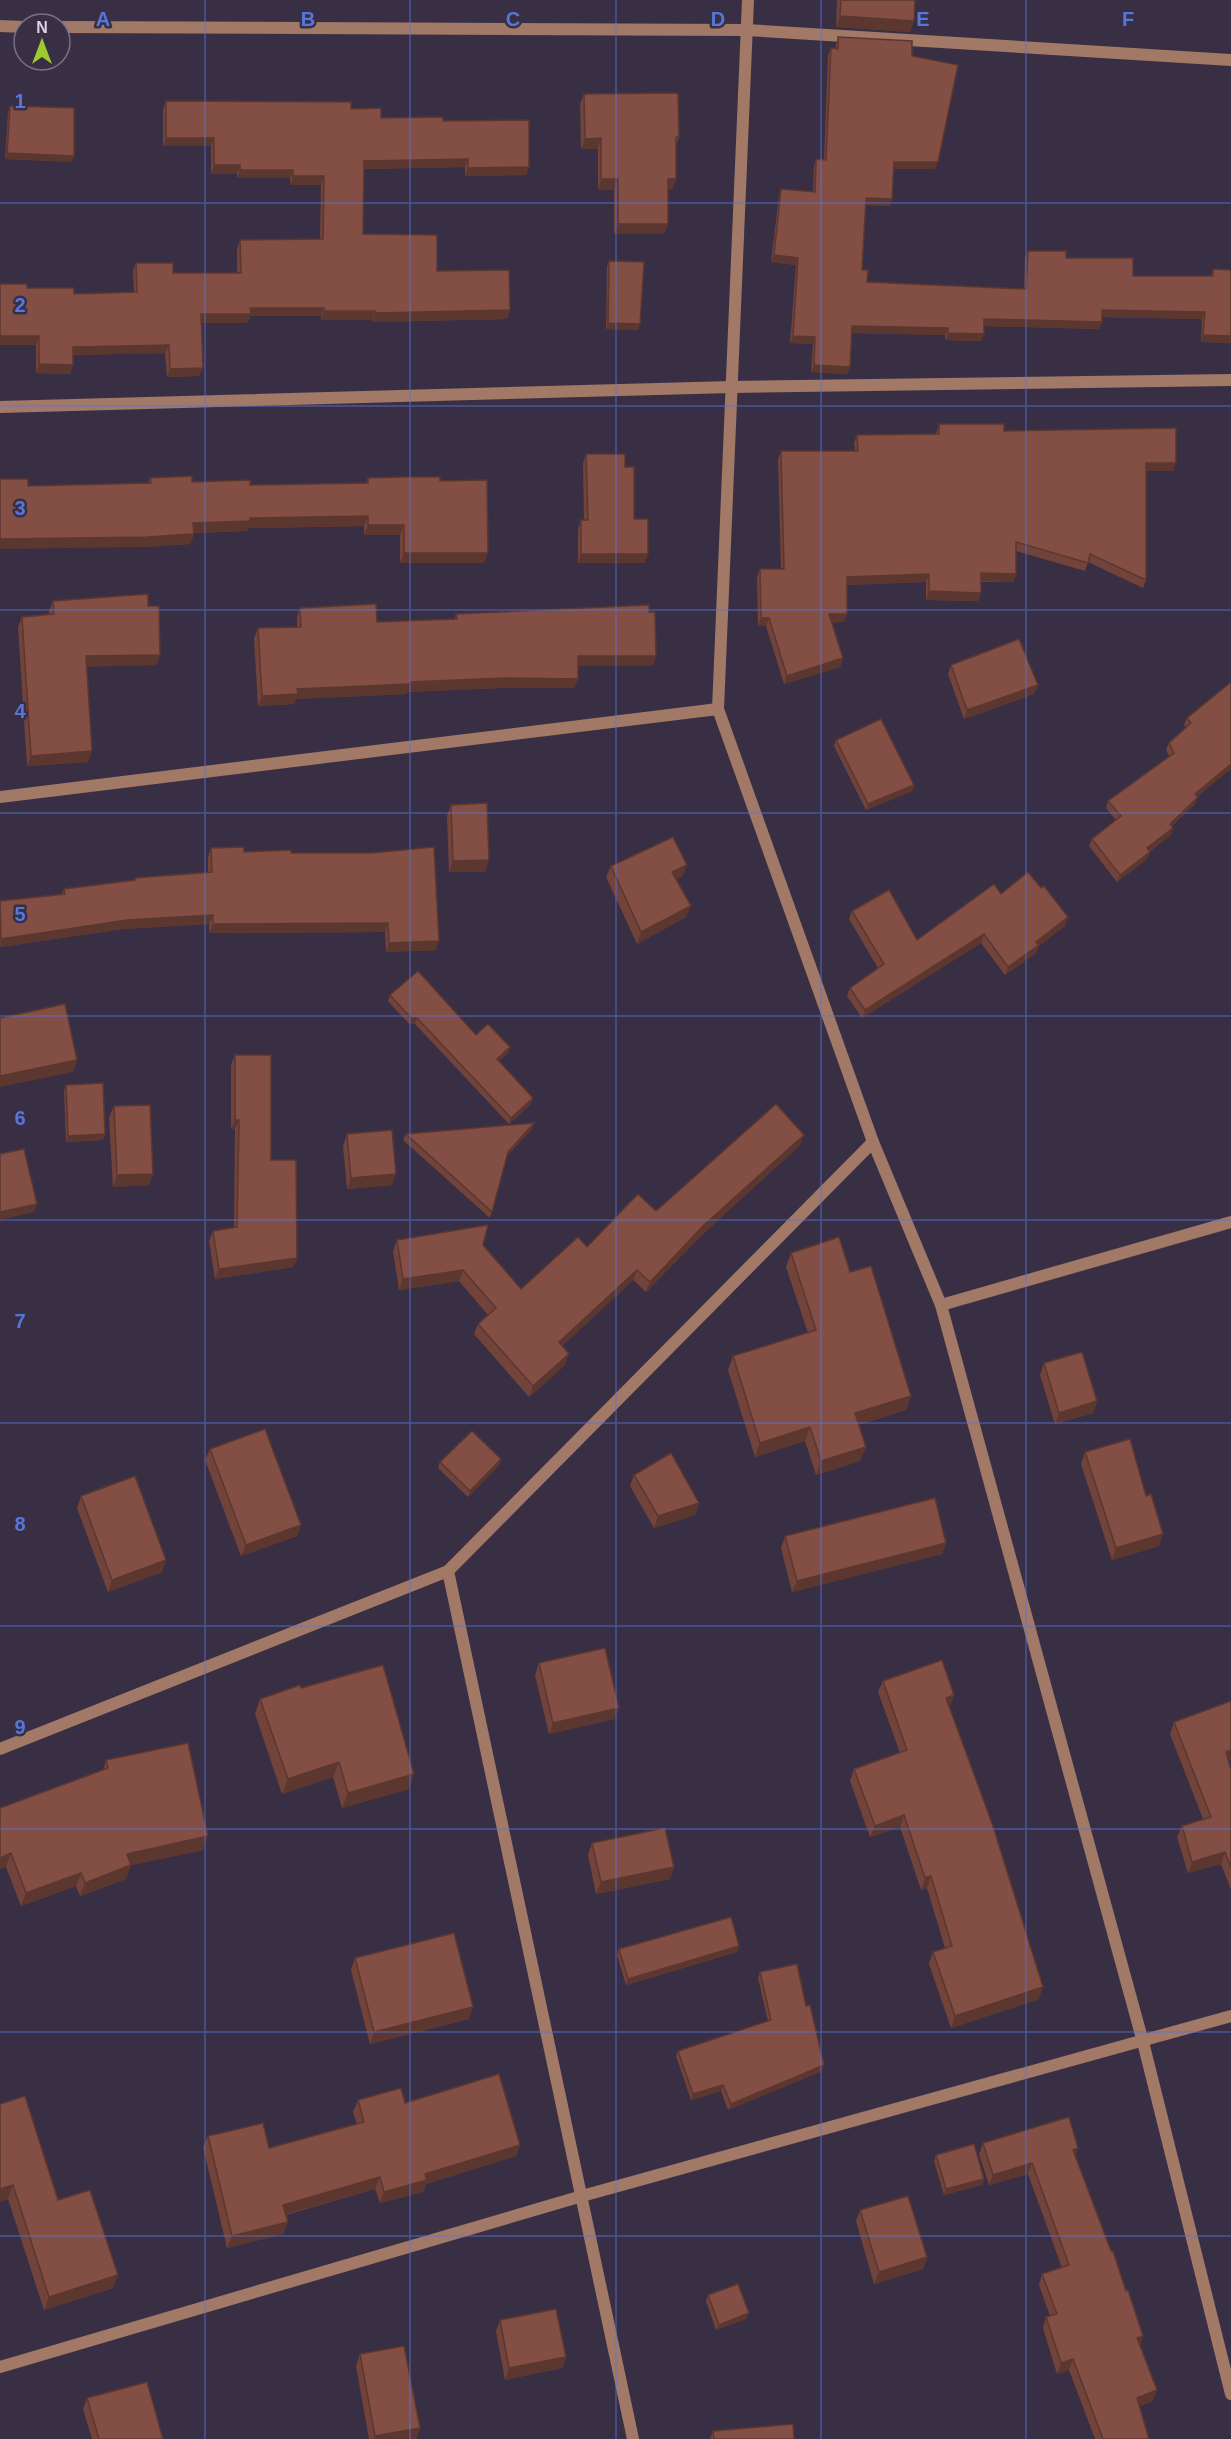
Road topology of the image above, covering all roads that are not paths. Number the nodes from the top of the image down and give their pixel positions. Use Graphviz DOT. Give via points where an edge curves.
graph roads {
  1 [pos="748,0"];
  2 [pos="72,27"];
  3 [pos="746,30"];
  4 [pos="1231,60"];
  5 [pos="1231,380"];
  6 [pos="732,387"];
  7 [pos="0,407"];
  8 [pos="718,709"];
  9 [pos="0,797"];
  10 [pos="873,1142"];
  11 [pos="1231,1222"];
  12 [pos="940,1305"];
  13 [pos="448,1571"];
  14 [pos="0,1749"];
  15 [pos="1231,2016"];
  16 [pos="1143,2042"];
  17 [pos="582,2196"];
  18 [pos="0,2367"];
  19 [pos="1231,2394"];
  20 [pos="633,2439"];
  1 -- 3 [label="street"];
  2 -- 3 [label="street"];
  3 -- 4 [label="street"];
  3 -- 6 [label="street"];
  5 -- 6 [label="street"];
  6 -- 7 [label="street"];
  6 -- 8 [label="street"];
  8 -- 9 [label="street"];
  8 -- 10 [label="street"];
  10 -- 12 [label="street"];
  10 -- 13 [label="street"];
  11 -- 12 [label="street"];
  12 -- 16 [label="street"];
  13 -- 14 [label="street"];
  13 -- 17 [label="street"];
  15 -- 16 [label="street"];
  16 -- 17 [label="street"];
  16 -- 19 [label="street"];
  17 -- 18 [label="street"];
  17 -- 20 [label="street"];
}
